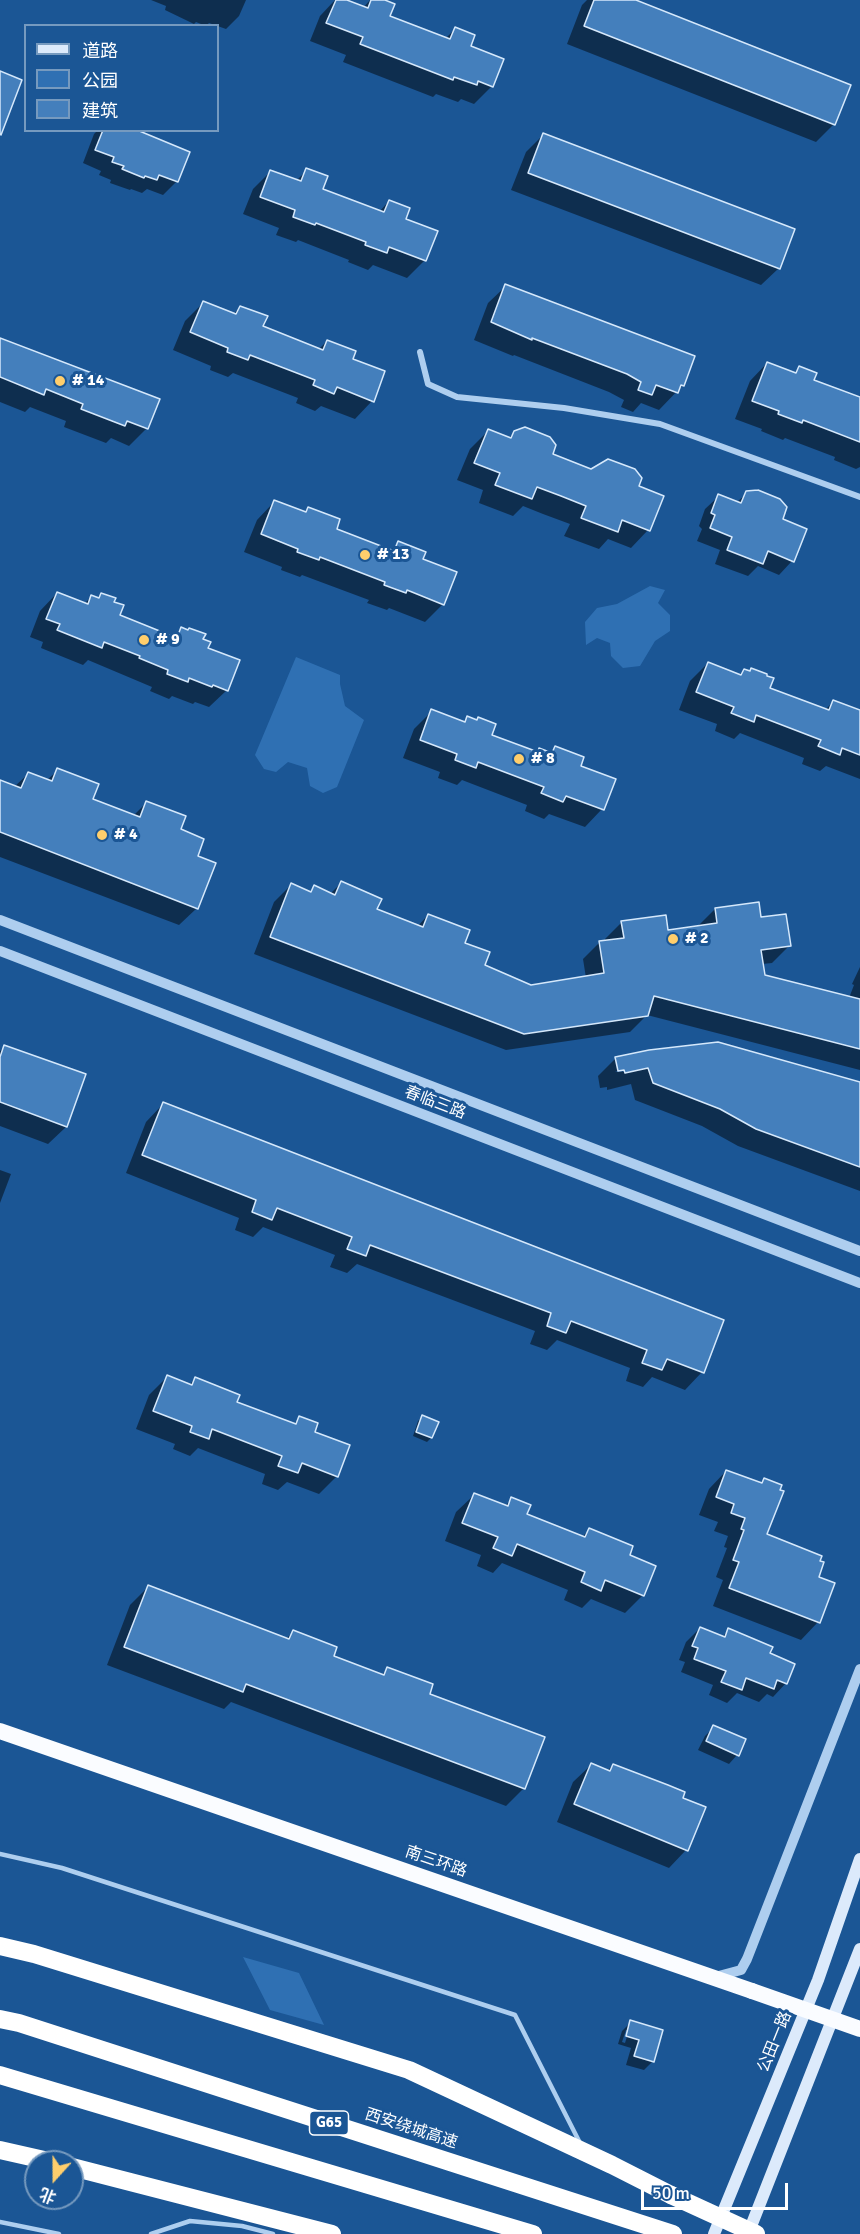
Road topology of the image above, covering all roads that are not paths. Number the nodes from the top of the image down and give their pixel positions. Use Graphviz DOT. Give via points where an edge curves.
graph roads {
  1 [pos="420,352"];
  2 [pos="860,497"];
  3 [pos="0,920"];
  4 [pos="0,951"];
  5 [pos="860,1251"];
  6 [pos="860,1283"];
  7 [pos="860,1669"];
  8 [pos="0,1731"];
  9 [pos="0,1854"];
  10 [pos="860,1859"];
  11 [pos="0,1946"];
  12 [pos="860,1949"];
  13 [pos="712,1977"];
  14 [pos="0,2019"];
  15 [pos="860,2029"];
  16 [pos="0,2075"];
  17 [pos="0,2150"];
  18 [pos="585,2152"];
  19 [pos="24,2155"];
  20 [pos="84,2170"];
  21 [pos="0,2222"];
  22 [pos="665,2232"];
  23 [pos="58,2234"];
  24 [pos="151,2234"];
  25 [pos="273,2234"];
  26 [pos="332,2234"];
  27 [pos="533,2234"];
  28 [pos="714,2234"];
  29 [pos="748,2234"];
  30 [pos="756,2234"];
  1 -- 2 [label="street" via="428,384 457,397 564,408 660,424"];
  3 -- 5 [label="street, 春临三路"];
  4 -- 6 [label="street, 春临三路"];
  7 -- 13 [label="street" via="747,1959 741,1970"];
  8 -- 13 [label="highway, 南三环路"];
  9 -- 18 [label="lane" via="62,1868 515,2015"];
  10 -- 28 [label="main road, 公田一路" via="818,1980"];
  11 -- 18 [label="highway" via="410,2070"];
  12 -- 29 [label="main road"];
  13 -- 15 [label="highway, 南三环路, bridge"];
  14 -- 22 [label="highway, 西安绕城高速 / G65"];
  16 -- 27 [label="highway"];
  17 -- 19 [label="highway"];
  18 -- 30 [label="highway, bridge"];
  20 -- 26 [label="highway"];
  21 -- 23 [label="lane"];
  24 -- 25 [label="lane" via="190,2221 242,2226"];
}
